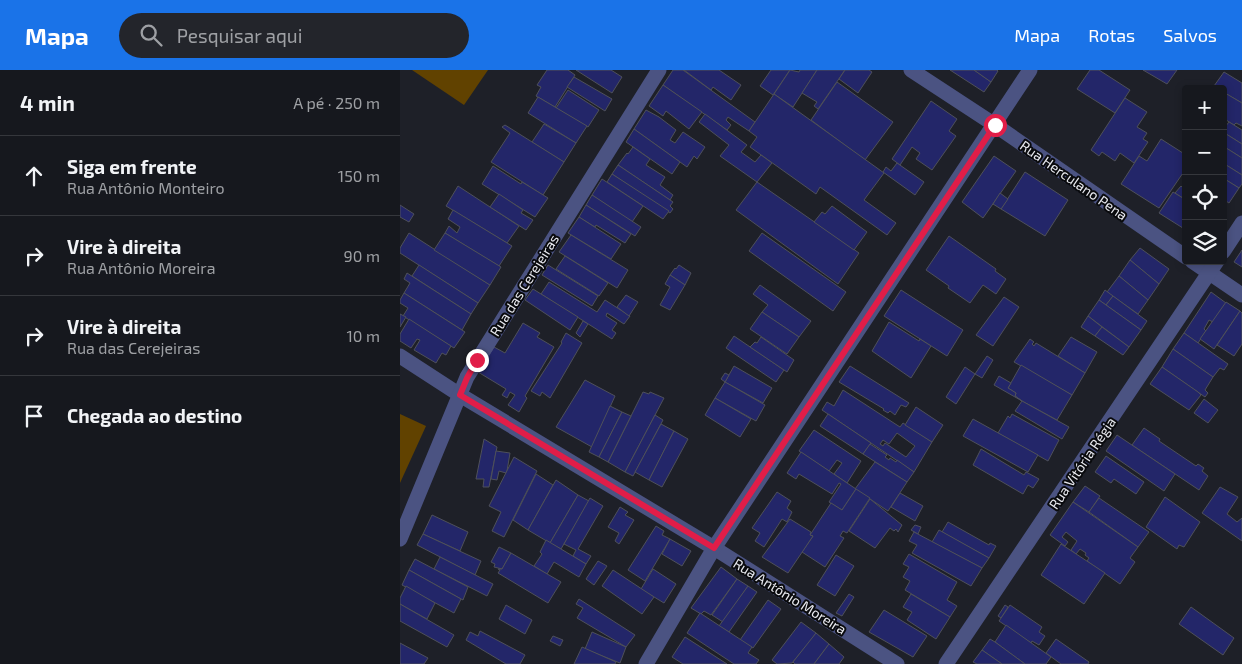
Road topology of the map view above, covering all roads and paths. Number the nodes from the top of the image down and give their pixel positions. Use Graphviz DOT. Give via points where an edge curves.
graph roads {
  1 [pos="659,70"];
  2 [pos="911,70"];
  3 [pos="1030,70"];
  4 [pos="995,125"];
  5 [pos="1242,223"];
  6 [pos="1227,246"];
  7 [pos="1182,254"];
  8 [pos="1213,267"];
  9 [pos="1242,295"];
  10 [pos="400,356"];
  11 [pos="460,395"];
  12 [pos="400,539"];
  13 [pos="714,548"];
  14 [pos="646,664"];
  15 [pos="897,664"];
  16 [pos="946,664"];
  1 -- 11 [label="street, Rua das Cerejeiras" via="477,360"];
  2 -- 4 [label="street, Rua Herculano Pena"];
  3 -- 4 [label="street"];
  4 -- 7 [label="street, Rua Herculano Pena"];
  4 -- 13 [label="street"];
  5 -- 6 [label="street"];
  8 -- 9 [label="street"];
  8 -- 16 [label="street, Rua Vitória Régia"];
  10 -- 11 [label="street, Rua Antônio Moreira"];
  11 -- 12 [label="street, Rua das Cerejeiras"];
  11 -- 13 [label="street, Rua Antônio Moreira"];
  13 -- 14 [label="street"];
  13 -- 15 [label="street, Rua Antônio Moreira"];
}
